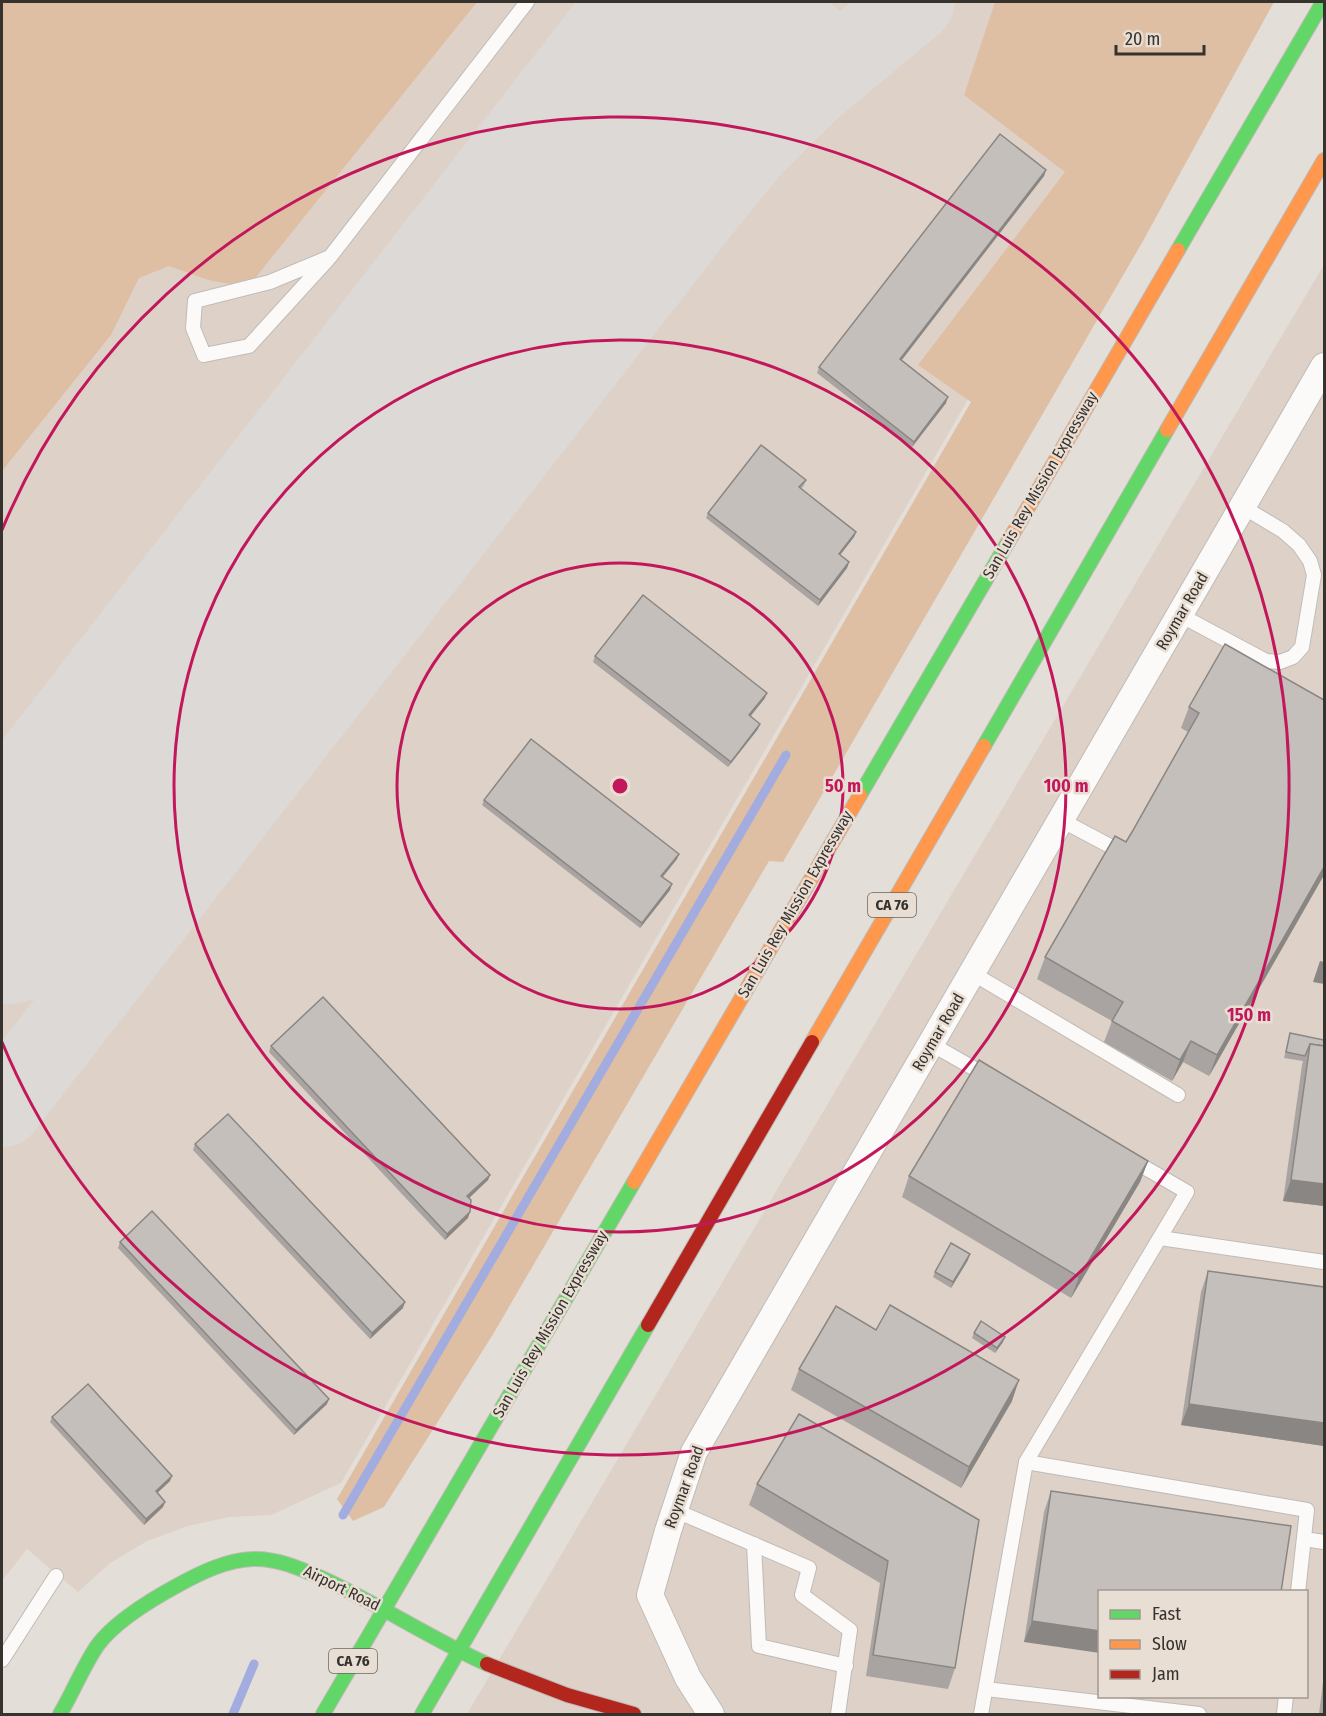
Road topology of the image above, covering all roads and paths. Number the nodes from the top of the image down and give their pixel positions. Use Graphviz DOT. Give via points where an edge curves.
graph roads {
  1 [pos="527,2"];
  2 [pos="1323,2"];
  3 [pos="1324,160"];
  4 [pos="330,258"];
  5 [pos="1324,366"];
  6 [pos="1243,507"];
  7 [pos="1180,615"];
  8 [pos="1061,820"];
  9 [pos="1133,859"];
  10 [pos="972,973"];
  11 [pos="931,1044"];
  12 [pos="1002,1085"];
  13 [pos="1178,1095"];
  14 [pos="1115,1151"];
  15 [pos="1160,1238"];
  16 [pos="1324,1262"];
  17 [pos="1026,1462"];
  18 [pos="674,1510"];
  19 [pos="1304,1539"];
  20 [pos="1324,1542"];
  21 [pos="754,1544"];
  22 [pos="56,1576"];
  23 [pos="1298,1590"];
  24 [pos="383,1608"];
  25 [pos="459,1651"];
  26 [pos="2,1660"];
  27 [pos="846,1666"];
  28 [pos="986,1689"];
  29 [pos="1286,1698"];
  30 [pos="60,1714"];
  31 [pos="323,1714"];
  32 [pos="422,1714"];
  33 [pos="634,1714"];
  34 [pos="711,1714"];
  35 [pos="838,1714"];
  36 [pos="981,1714"];
  37 [pos="1199,1714"];
  38 [pos="1284,1714"];
  1 -- 4 [label="lane"];
  2 -- 24 [label="main road, San Luis Rey Mission Expressway / CA 76"];
  3 -- 25 [label="main road, CA 76"];
  4 -- 4 [label="lane" via="249,346 204,355 193,328 195,301 270,282"];
  5 -- 6 [label="street, Roymar Road"];
  6 -- 7 [label="street, Roymar Road"];
  6 -- 7 [label="lane" via="1283,531 1299,544 1310,561 1314,574 1302,647 1293,657 1280,662 1266,661"];
  7 -- 8 [label="street, Roymar Road"];
  8 -- 9 [label="lane"];
  8 -- 10 [label="street, Roymar Road"];
  10 -- 11 [label="street, Roymar Road"];
  10 -- 13 [label="lane"];
  11 -- 12 [label="lane"];
  11 -- 18 [label="street, Roymar Road" via="694,1452"];
  14 -- 15 [label="lane" via="1187,1192"];
  15 -- 16 [label="lane"];
  15 -- 17 [label="lane"];
  17 -- 19 [label="lane" via="1307,1510"];
  17 -- 28 [label="lane"];
  18 -- 21 [label="lane"];
  18 -- 34 [label="street, Roymar Road" via="650,1595 688,1678"];
  19 -- 20 [label="lane"];
  19 -- 23 [label="lane"];
  21 -- 27 [label="lane" via="809,1568 802,1595 850,1630"];
  21 -- 27 [label="lane" via="759,1646"];
  22 -- 26 [label="lane"];
  24 -- 25 [label="main road, Airport Road"];
  24 -- 30 [label="main road, Airport Road" via="298,1567 252,1558 225,1564 153,1598 121,1623 99,1644"];
  24 -- 31 [label="main road, San Luis Rey Mission Expressway / CA 76"];
  25 -- 32 [label="main road, CA 76"];
  25 -- 33 [label="main road, Airport Road" via="585,1702"];
  27 -- 35 [label="lane"];
  28 -- 36 [label="lane"];
  28 -- 37 [label="lane"];
  29 -- 38 [label="lane"];
}
